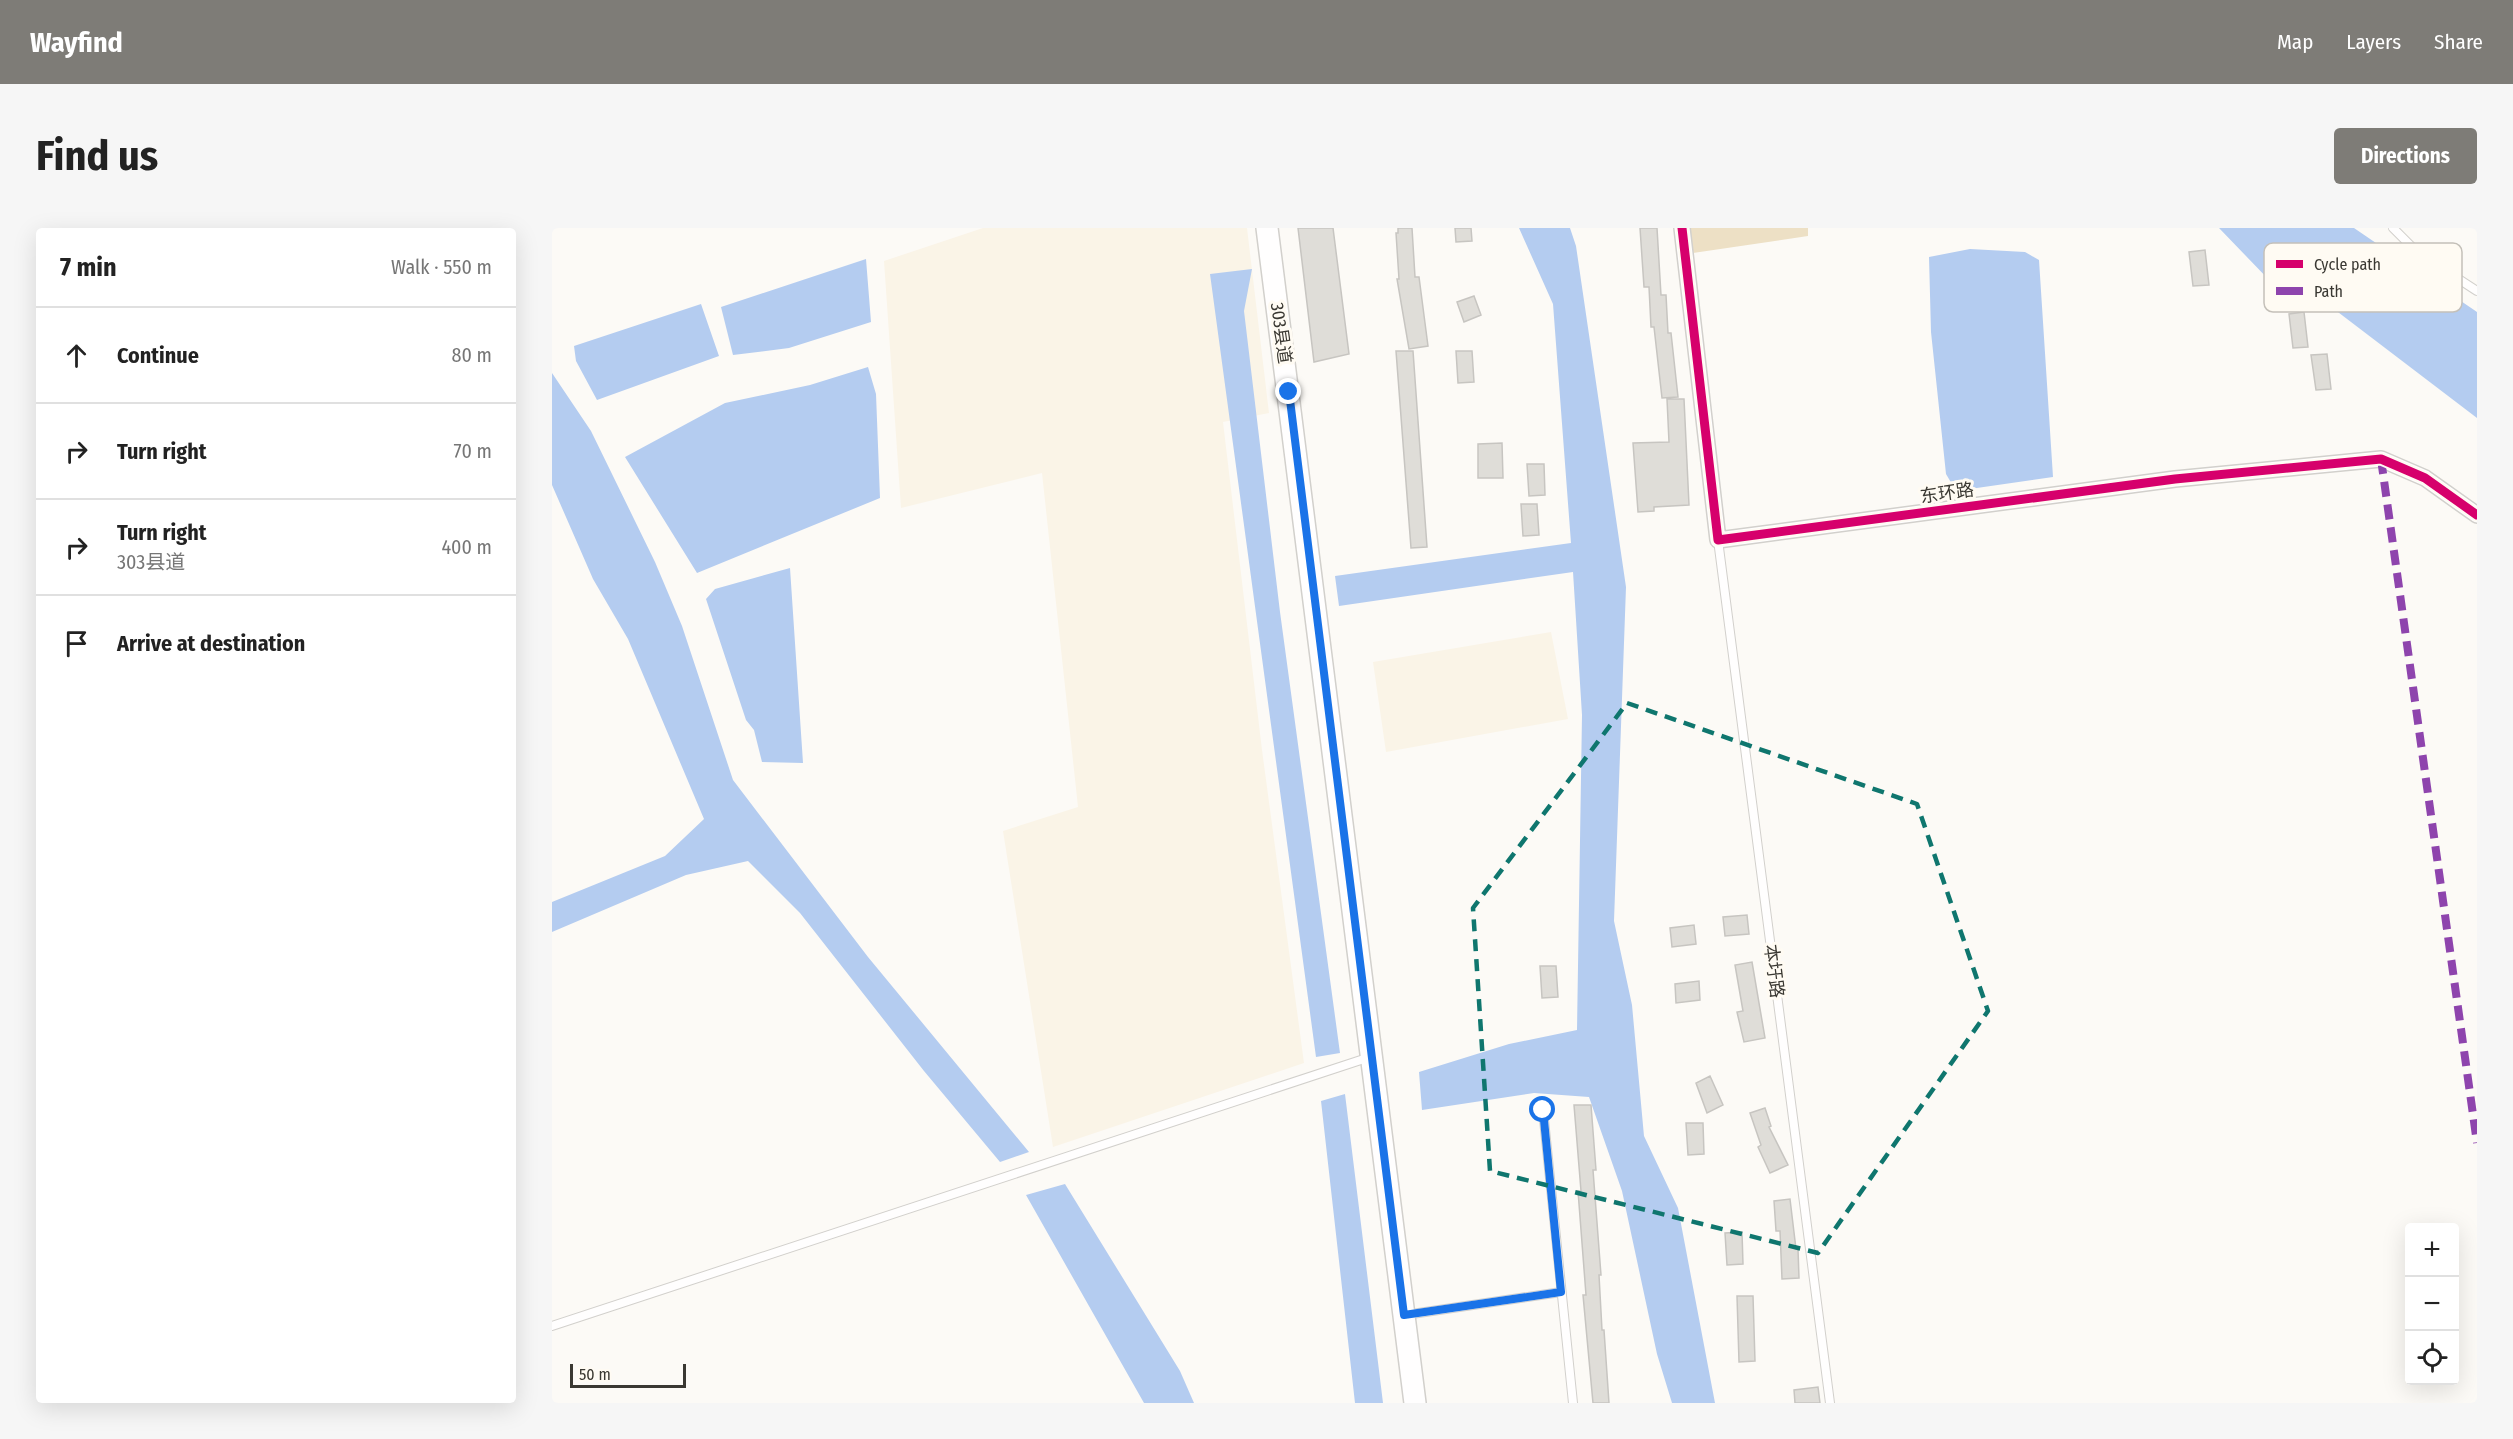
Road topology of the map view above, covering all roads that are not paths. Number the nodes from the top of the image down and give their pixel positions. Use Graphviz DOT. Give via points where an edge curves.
graph roads {
  1 [pos="1268,228"];
  2 [pos="1682,228"];
  3 [pos="2393,228"];
  4 [pos="2408,243"];
  5 [pos="2462,281"];
  6 [pos="2477,291"];
  7 [pos="2477,515"];
  8 [pos="1718,540"];
  9 [pos="1372,1057"];
  10 [pos="1543,1110"];
  11 [pos="1561,1292"];
  12 [pos="1404,1315"];
  13 [pos="552,1326"];
  14 [pos="1415,1403"];
  15 [pos="1573,1403"];
  16 [pos="1830,1403"];
  1 -- 9 [label="main road, 303县道"];
  2 -- 8 [label="street"];
  3 -- 4 [label="lane"];
  5 -- 6 [label="lane"];
  7 -- 8 [label="street, 东环路" via="2425,478 2381,459 2175,479"];
  8 -- 16 [label="lane, 本圩路"];
  9 -- 12 [label="main road, 303县道"];
  9 -- 13 [label="lane"];
  10 -- 11 [label="lane"];
  11 -- 12 [label="lane"];
  11 -- 15 [label="lane"];
  12 -- 14 [label="main road, 303县道"];
}
